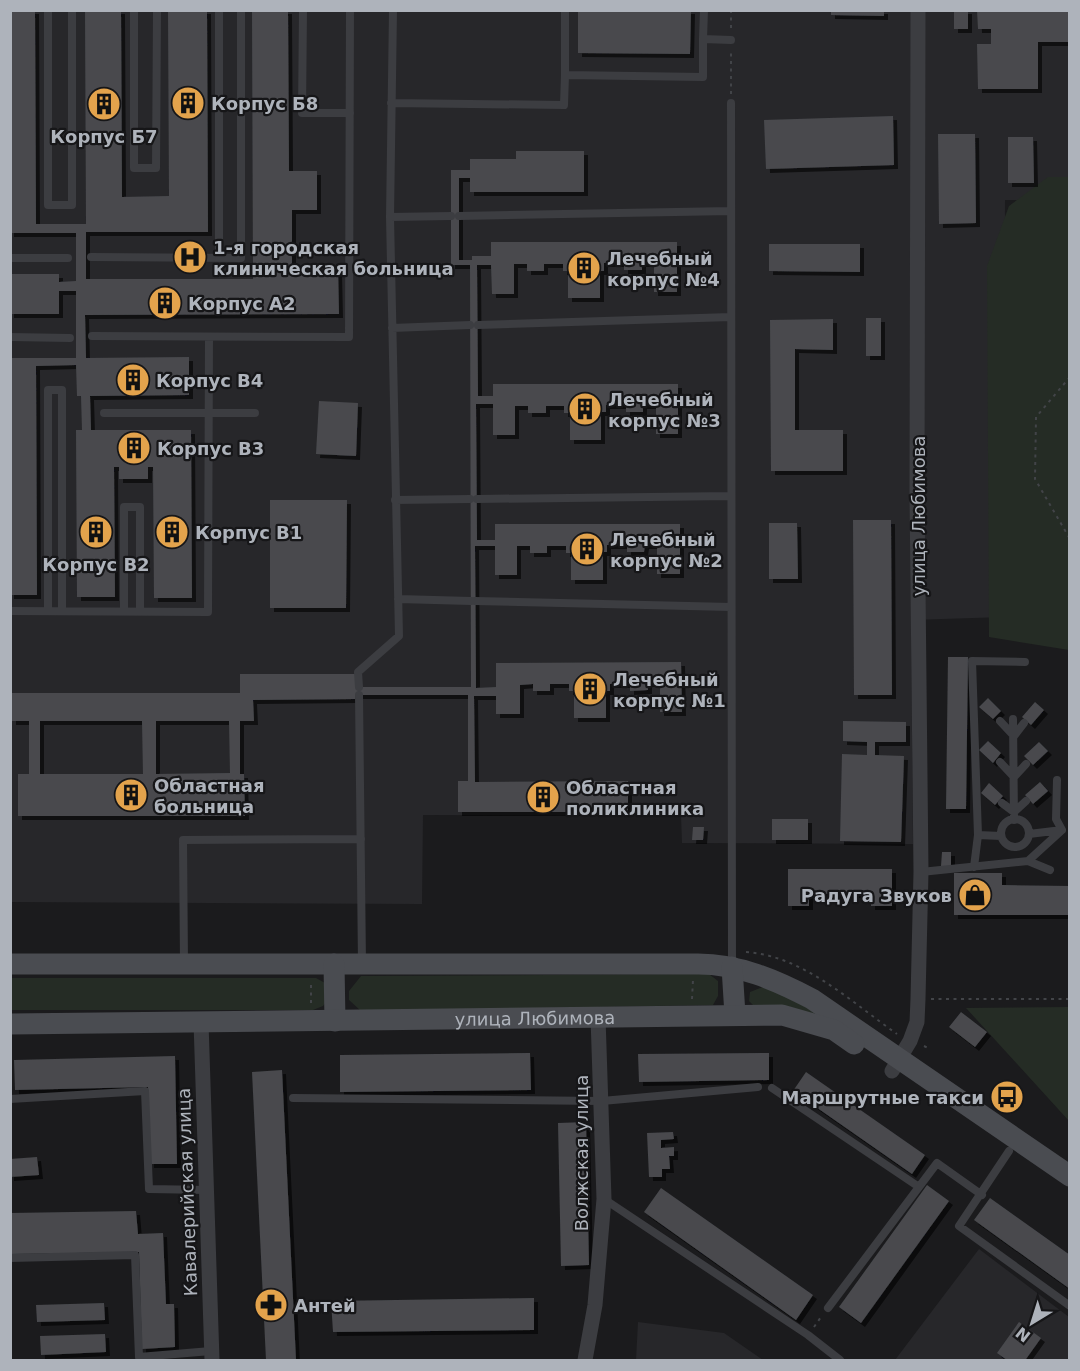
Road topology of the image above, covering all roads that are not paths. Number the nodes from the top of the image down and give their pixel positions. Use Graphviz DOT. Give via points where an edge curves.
graph roads {
  1 [pos="48,10"];
  2 [pos="72,10"];
  3 [pos="134,10"];
  4 [pos="157,10"];
  5 [pos="219,10"];
  6 [pos="242,10"];
  7 [pos="303,10"];
  8 [pos="350,10"];
  9 [pos="393,10"];
  10 [pos="565,10"];
  11 [pos="704,10"];
  12 [pos="918,10"];
  13 [pos="703,39"];
  14 [pos="731,40"];
  15 [pos="565,75"];
  16 [pos="391,103"];
  17 [pos="731,103"];
  18 [pos="350,113"];
  19 [pos="731,211"];
  20 [pos="390,217"];
  21 [pos="91,257"];
  22 [pos="10,258"];
  23 [pos="68,258"];
  24 [pos="219,258"];
  25 [pos="731,317"];
  26 [pos="392,328"];
  27 [pos="92,336"];
  28 [pos="209,337"];
  29 [pos="10,338"];
  30 [pos="70,338"];
  31 [pos="104,413"];
  32 [pos="208,413"];
  33 [pos="255,413"];
  34 [pos="731,496"];
  35 [pos="395,500"];
  36 [pos="398,599"];
  37 [pos="731,607"];
  38 [pos="10,611"];
  39 [pos="48,611"];
  40 [pos="62,611"];
  41 [pos="124,611"];
  42 [pos="140,611"];
  43 [pos="1025,662"];
  44 [pos="1013,719"];
  45 [pos="1000,721"];
  46 [pos="1024,723"];
  47 [pos="1014,736"];
  48 [pos="1000,762"];
  49 [pos="1026,764"];
  50 [pos="1014,777"];
  51 [pos="1057,780"];
  52 [pos="1026,801"];
  53 [pos="1002,803"];
  54 [pos="1014,816"];
  55 [pos="1062,830"];
  56 [pos="1029,834"];
  57 [pos="978,835"];
  58 [pos="1001,836"];
  59 [pos="361,839"];
  60 [pos="1014,847"];
  61 [pos="1028,861"];
  62 [pos="1011,863"];
  63 [pos="974,867"];
  64 [pos="1050,870"];
  65 [pos="921,872"];
  66 [pos="362,963"];
  67 [pos="10,964"];
  68 [pos="183,964"];
  69 [pos="334,964"];
  70 [pos="732,967"];
  71 [pos="735,1016"];
  72 [pos="598,1017"];
  73 [pos="335,1021"];
  74 [pos="201,1022"];
  75 [pos="10,1024"];
  76 [pos="896,1065"];
  77 [pos="758,1087"];
  78 [pos="772,1088"];
  79 [pos="292,1098"];
  80 [pos="10,1099"];
  81 [pos="602,1101"];
  82 [pos="1009,1151"];
  83 [pos="1070,1176"];
  84 [pos="919,1187"];
  85 [pos="207,1190"];
  86 [pos="1070,1192"];
  87 [pos="982,1195"];
  88 [pos="604,1199"];
  89 [pos="10,1258"];
  90 [pos="1070,1306"];
  91 [pos="828,1308"];
  92 [pos="212,1356"];
  93 [pos="585,1360"];
  94 [pos="840,1360"];
  1 -- 2 [label="lane" via="48,205 72,205"];
  3 -- 4 [label="lane" via="134,168 156,168"];
  5 -- 24 [label="lane"];
  6 -- 24 [label="lane" via="241,258"];
  7 -- 18 [label="lane" via="302,113"];
  8 -- 18 [label="lane"];
  9 -- 16 [label="lane"];
  10 -- 15 [label="lane"];
  11 -- 13 [label="lane"];
  12 -- 65 [label="street, улица Любимова"];
  13 -- 14 [label="lane"];
  13 -- 15 [label="lane" via="703,77"];
  15 -- 16 [label="lane" via="564,105"];
  16 -- 20 [label="lane"];
  17 -- 19 [label="lane"];
  18 -- 28 [label="lane" via="349,337"];
  19 -- 20 [label="lane"];
  19 -- 25 [label="lane"];
  20 -- 26 [label="lane"];
  21 -- 24 [label="lane"];
  22 -- 23 [label="lane"];
  25 -- 26 [label="lane"];
  25 -- 34 [label="lane"];
  26 -- 35 [label="lane"];
  27 -- 28 [label="lane"];
  28 -- 32 [label="lane"];
  29 -- 30 [label="lane"];
  31 -- 32 [label="lane"];
  32 -- 33 [label="lane"];
  32 -- 42 [label="lane" via="208,612"];
  34 -- 35 [label="lane"];
  34 -- 37 [label="lane"];
  35 -- 36 [label="lane"];
  36 -- 37 [label="lane"];
  36 -- 59 [label="lane" via="399,636 358,672"];
  37 -- 70 [label="lane"];
  38 -- 39 [label="lane"];
  39 -- 40 [label="lane"];
  39 -- 40 [label="lane" via="48,390 62,390"];
  40 -- 41 [label="lane"];
  41 -- 42 [label="lane"];
  41 -- 42 [label="lane" via="124,507 140,507"];
  43 -- 57 [label="lane" via="972,661"];
  44 -- 47 [label="lane"];
  45 -- 47 [label="lane"];
  46 -- 47 [label="lane"];
  47 -- 50 [label="lane"];
  48 -- 50 [label="lane"];
  49 -- 50 [label="lane"];
  50 -- 54 [label="lane"];
  51 -- 55 [label="lane" via="1056,819"];
  52 -- 54 [label="lane"];
  53 -- 54 [label="lane"];
  54 -- 56 [label="lane" via="1023,822"];
  54 -- 58 [label="lane"];
  55 -- 56 [label="lane"];
  55 -- 61 [label="lane"];
  56 -- 60 [label="lane" via="1023,845"];
  57 -- 58 [label="lane"];
  57 -- 63 [label="lane"];
  58 -- 60 [label="lane" via="1005,844"];
  59 -- 66 [label="lane"];
  59 -- 68 [label="lane" via="183,840"];
  60 -- 62 [label="lane"];
  61 -- 62 [label="lane"];
  61 -- 64 [label="lane"];
  62 -- 63 [label="lane"];
  63 -- 65 [label="lane"];
  65 -- 76 [label="street, улица Любимова" via="917,1022"];
  66 -- 69 [label="main road, улица Любимова"];
  66 -- 70 [label="main road, улица Любимова"];
  67 -- 68 [label="main road, улица Любимова"];
  68 -- 69 [label="main road, улица Любимова"];
  69 -- 73 [label="main road"];
  70 -- 71 [label="main road"];
  70 -- 76 [label="main road, улица Любимова" via="784,984 812,999"];
  71 -- 72 [label="main road, улица Любимова"];
  71 -- 76 [label="main road, улица Любимова" via="782,1015 834,1030"];
  72 -- 73 [label="main road, улица Любимова"];
  72 -- 81 [label="street, Волжская улица"];
  73 -- 74 [label="main road, улица Любимова"];
  74 -- 75 [label="main road, улица Любимова"];
  74 -- 85 [label="street, Кавалерийская улица"];
  76 -- 82 [label="main road, улица Любимова"];
  76 -- 83 [label="main road, улица Любимова"];
  77 -- 81 [label="lane"];
  78 -- 84 [label="lane"];
  79 -- 81 [label="lane"];
  80 -- 85 [label="lane" via="145,1091 149,1189"];
  81 -- 88 [label="street, Волжская улица"];
  82 -- 86 [label="main road, улица Любимова"];
  82 -- 87 [label="lane"];
  84 -- 87 [label="lane" via="937,1163"];
  84 -- 91 [label="lane"];
  85 -- 92 [label="street, Кавалерийская улица"];
  87 -- 90 [label="lane" via="959,1226"];
  88 -- 93 [label="street, Волжская улица" via="595,1305"];
  88 -- 94 [label="lane"];
  89 -- 92 [label="lane" via="135,1255 139,1357"];
}
